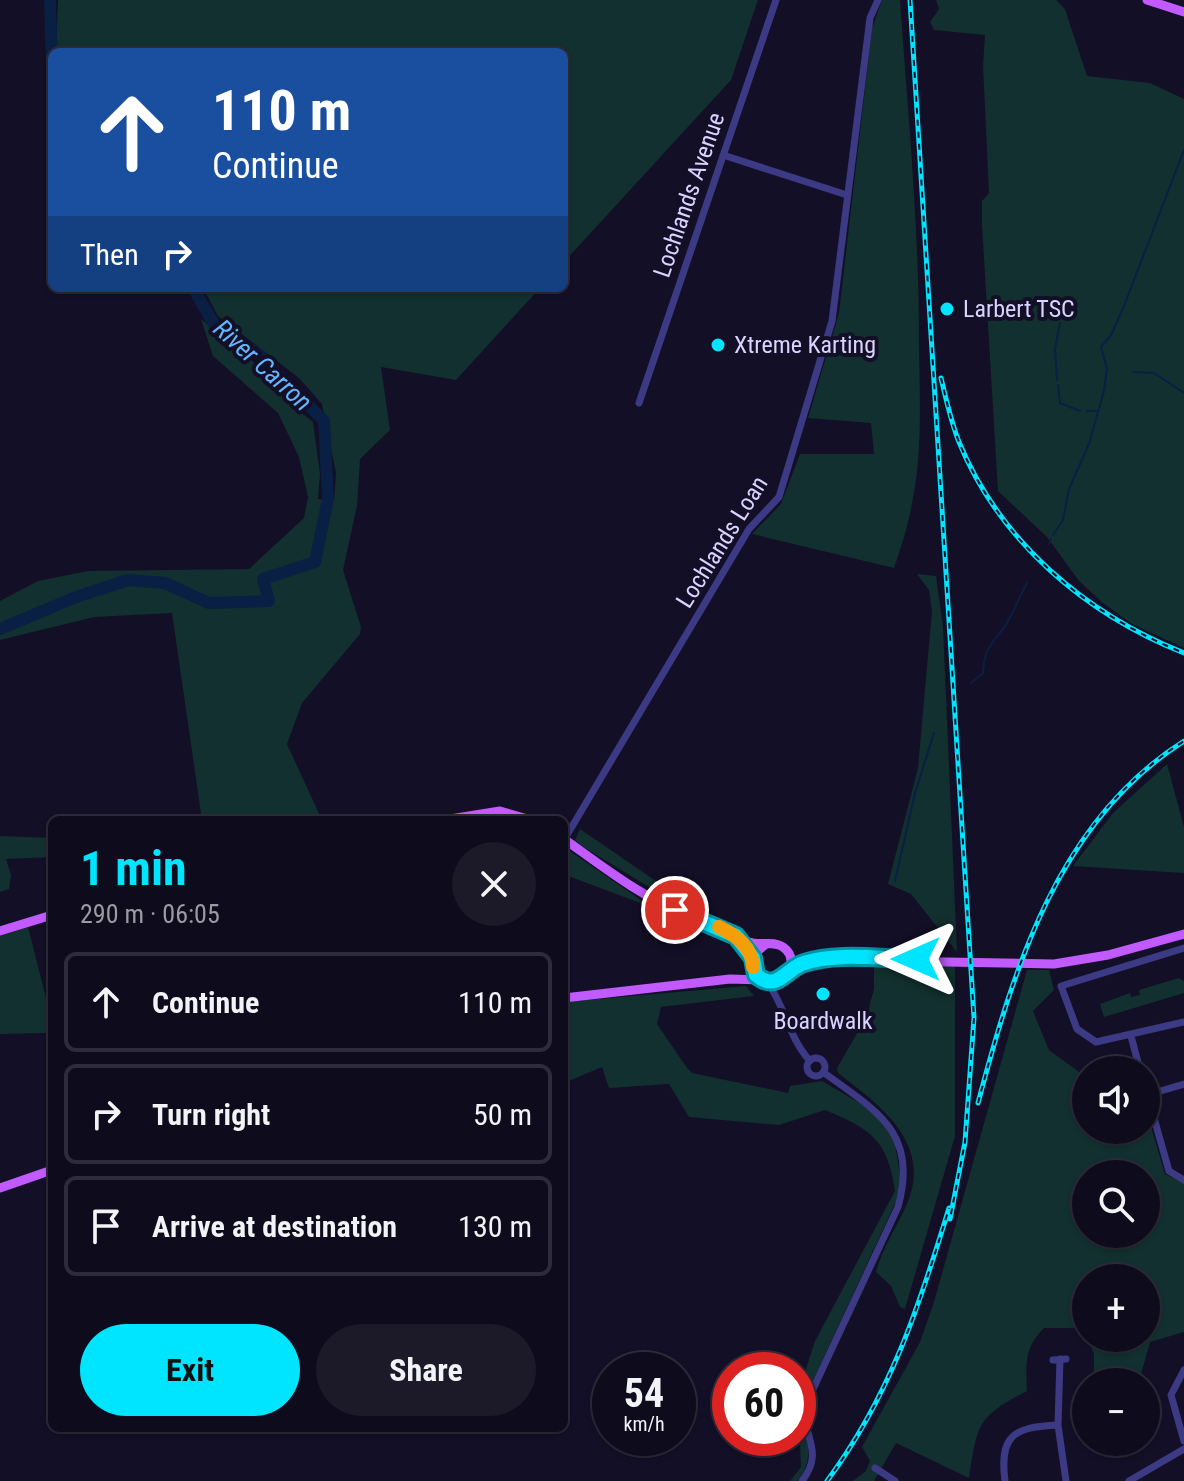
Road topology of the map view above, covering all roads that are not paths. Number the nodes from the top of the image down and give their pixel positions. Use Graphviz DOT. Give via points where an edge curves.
graph roads {
  1 [pos="776,0"];
  2 [pos="878,0"];
  3 [pos="1147,0"];
  4 [pos="1184,12"];
  5 [pos="723,155"];
  6 [pos="847,195"];
  7 [pos="639,403"];
  8 [pos="469,816"];
  9 [pos="517,816"];
  10 [pos="568,833"];
  11 [pos="568,843"];
  12 [pos="48,916"];
  13 [pos="0,931"];
  14 [pos="732,933"];
  15 [pos="1184,936"];
  16 [pos="766,944"];
  17 [pos="1184,948"];
  18 [pos="789,954"];
  19 [pos="752,960"];
  20 [pos="813,961"];
  21 [pos="787,975"];
  22 [pos="723,980"];
  23 [pos="764,981"];
  24 [pos="568,998"];
  25 [pos="778,1000"];
  26 [pos="1184,1022"];
  27 [pos="1131,1036"];
  28 [pos="1136,1056"];
  29 [pos="1184,1084"];
  30 [pos="1160,1089"];
  31 [pos="1160,1139"];
  32 [pos="48,1171"];
  33 [pos="1184,1180"];
  34 [pos="0,1188"];
  35 [pos="1060,1359"];
  36 [pos="1184,1370"];
  37 [pos="1058,1425"];
  38 [pos="1184,1441"];
  39 [pos="1184,1449"];
  40 [pos="875,1468"];
  41 [pos="802,1481"];
  42 [pos="895,1481"];
  43 [pos="1005,1481"];
  44 [pos="1066,1481"];
  45 [pos="1129,1481"];
  1 -- 5 [label="street, Lochlands Avenue"];
  2 -- 6 [label="street, Lochlands Loan" via="870,18"];
  3 -- 4 [label="main road"];
  5 -- 6 [label="street"];
  5 -- 7 [label="street, Lochlands Avenue"];
  6 -- 10 [label="street, Lochlands Loan" via="832,321 779,497 749,529"];
  8 -- 9 [label="main road" via="500,811"];
  11 -- 14 [label="main road" via="655,900"];
  12 -- 13 [label="main road"];
  14 -- 16 [label="main road"];
  14 -- 19 [label="main road"];
  15 -- 20 [label="main road" via="1054,964"];
  16 -- 18 [label="main road" via="781,946"];
  16 -- 19 [label="main road"];
  17 -- 27 [label="street" via="1061,986 1077,1029 1104,1043"];
  18 -- 20 [label="main road"];
  18 -- 21 [label="main road"];
  19 -- 22 [label="main road"];
  19 -- 23 [label="main road"];
  20 -- 21 [label="main road"];
  21 -- 23 [label="main road"];
  21 -- 25 [label="street"];
  22 -- 23 [label="main road"];
  22 -- 24 [label="main road"];
  23 -- 25 [label="street"];
  25 -- 41 [label="street" via="789,1033 810,1061 810,1073 823,1072 883,1117 898,1141 904,1179 898,1207 807,1402 805,1423 814,1457"];
  26 -- 27 [label="street"];
  27 -- 28 [label="street"];
  29 -- 30 [label="street"];
  31 -- 33 [label="street" via="1169,1171"];
  32 -- 34 [label="main road"];
  35 -- 37 [label="street"];
  36 -- 38 [label="street" via="1171,1395"];
  37 -- 43 [label="street" via="1025,1428 1012,1437 1002,1453"];
  37 -- 44 [label="street"];
  39 -- 45 [label="street"];
  40 -- 42 [label="street"];
}
